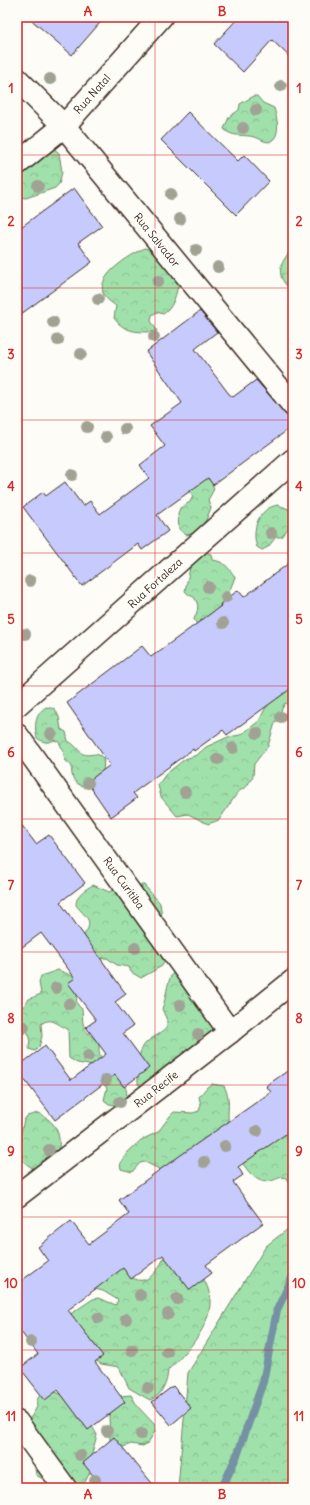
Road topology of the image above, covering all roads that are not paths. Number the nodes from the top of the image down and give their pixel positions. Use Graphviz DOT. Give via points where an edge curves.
graph roads {
  1 [pos="161,17"];
  2 [pos="17,79"];
  3 [pos="64,126"];
  4 [pos="17,164"];
  5 [pos="293,405"];
  6 [pos="293,460"];
  7 [pos="17,705"];
  8 [pos="17,735"];
  9 [pos="293,981"];
  10 [pos="230,1032"];
  11 [pos="17,1196"];
  12 [pos="17,1422"];
  13 [pos="65,1488"];
  1 -- 3 [label="street, Rua Natal"];
  2 -- 3 [label="street, Rua Salvador"];
  3 -- 4 [label="street, Rua Natal"];
  3 -- 5 [label="street, Rua Salvador"];
  6 -- 7 [label="street, Rua Fortaleza"];
  8 -- 10 [label="street, Rua Curitiba"];
  9 -- 10 [label="street, Rua Recife"];
  10 -- 11 [label="street, Rua Recife"];
  12 -- 13 [label="street"];
}
